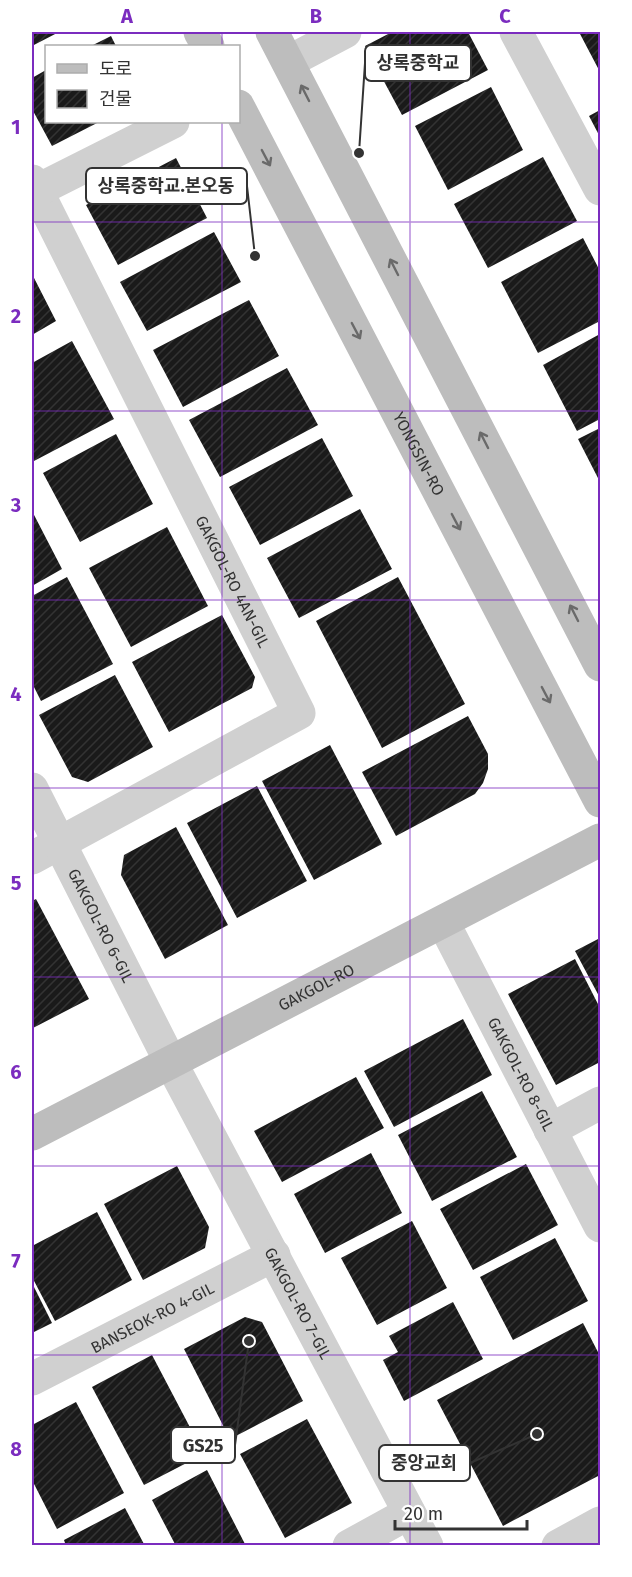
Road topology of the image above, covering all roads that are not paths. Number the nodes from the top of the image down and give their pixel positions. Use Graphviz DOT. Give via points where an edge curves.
graph roads {
  1 [pos="272,32"];
  2 [pos="345,32"];
  3 [pos="516,32"];
  4 [pos="288,62"];
  5 [pos="240,110"];
  6 [pos="171,123"];
  7 [pos="33,188"];
  8 [pos="600,189"];
  9 [pos="600,665"];
  10 [pos="32,789"];
  11 [pos="600,801"];
  12 [pos="600,840"];
  13 [pos="60,843"];
  14 [pos="32,858"];
  15 [pos="443,922"];
  16 [pos="171,1061"];
  17 [pos="600,1103"];
  18 [pos="550,1130"];
  19 [pos="32,1134"];
  20 [pos="600,1226"];
  21 [pos="274,1255"];
  22 [pos="32,1379"];
  23 [pos="409,1513"];
  24 [pos="600,1523"];
  25 [pos="349,1545"];
  26 [pos="427,1545"];
  27 [pos="558,1545"];
  1 -- 4 [label="main road"];
  2 -- 4 [label="street"];
  3 -- 8 [label="street"];
  9 -- 4 [label="main road, one-way"];
  5 -- 11 [label="main road, YONGSIN-RO, one-way"];
  6 -- 7 [label="street"];
  7 -- 13 [label="street, GAKGOL-RO 4AN-GIL" via="298,713"];
  10 -- 13 [label="street, GAKGOL-RO 6-GIL"];
  12 -- 15 [label="main road, GAKGOL-RO"];
  13 -- 14 [label="street, GAKGOL-RO 4AN-GIL"];
  13 -- 16 [label="street, GAKGOL-RO 6-GIL"];
  15 -- 16 [label="main road, GAKGOL-RO"];
  15 -- 18 [label="street, GAKGOL-RO 8-GIL"];
  16 -- 19 [label="main road, GAKGOL-RO"];
  16 -- 21 [label="street, GAKGOL-RO 7-GIL"];
  17 -- 18 [label="street"];
  18 -- 20 [label="street, GAKGOL-RO 8-GIL"];
  21 -- 22 [label="street, BANSEOK-RO 4-GIL"];
  21 -- 23 [label="street, GAKGOL-RO 7-GIL"];
  23 -- 25 [label="street"];
  23 -- 26 [label="street, GAKGOL-RO 7-GIL"];
  24 -- 27 [label="street"];
}
